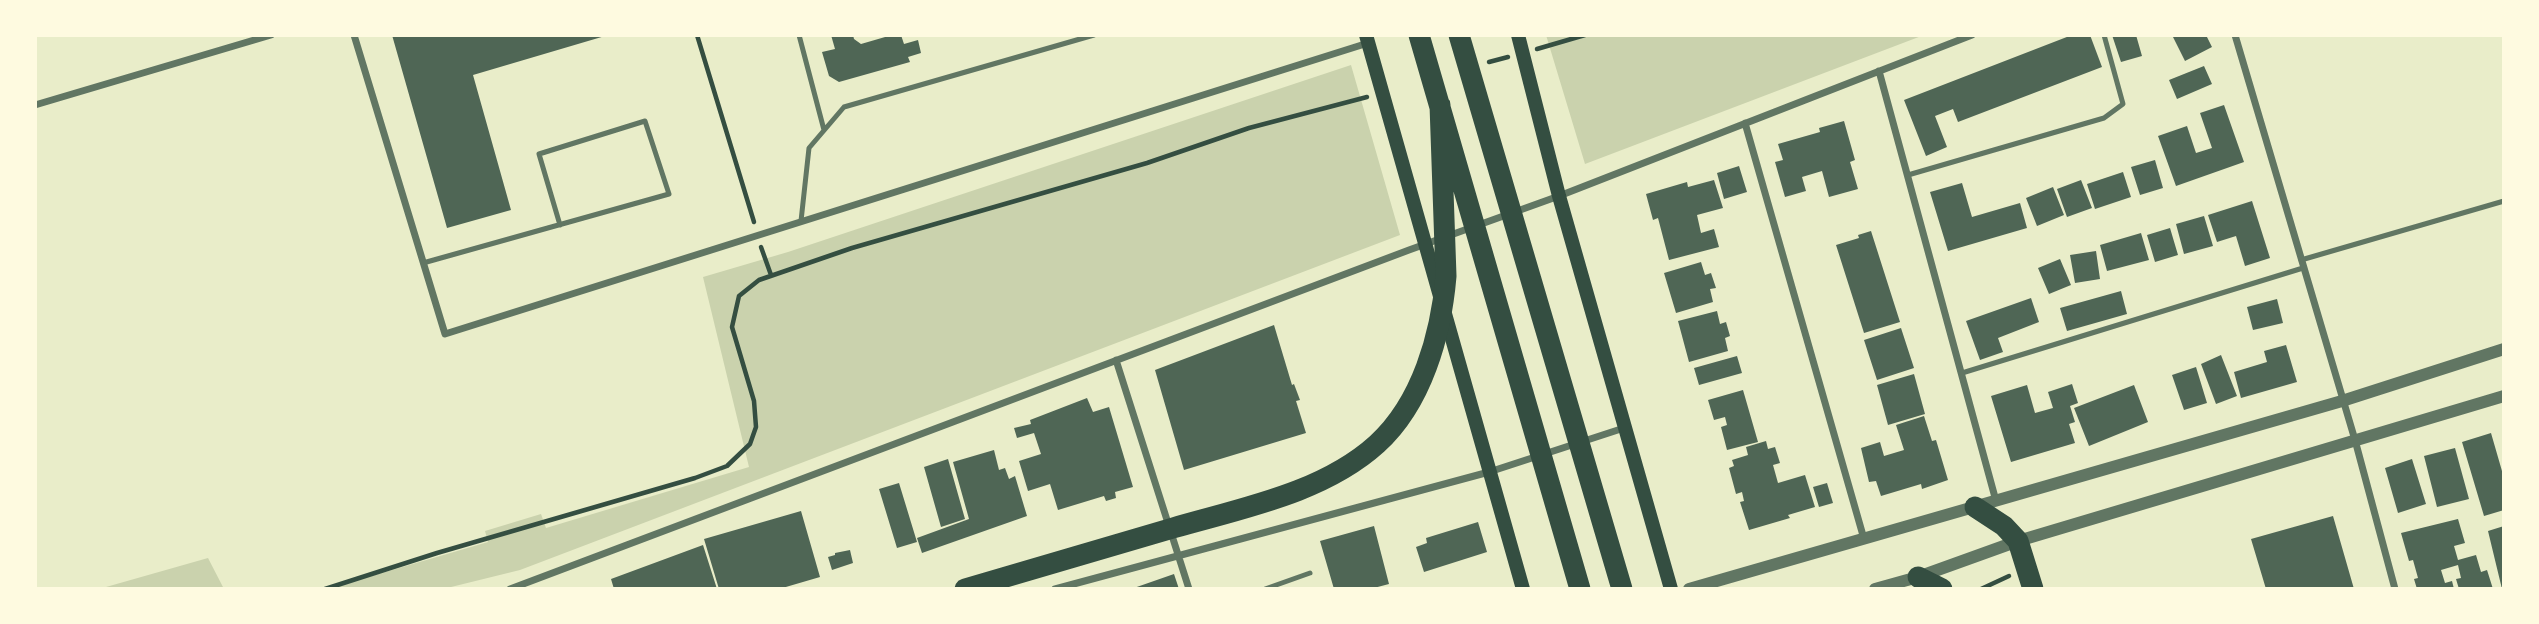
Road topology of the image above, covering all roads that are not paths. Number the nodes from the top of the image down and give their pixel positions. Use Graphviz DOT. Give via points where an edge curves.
graph roads {
  1 [pos="271,35"];
  2 [pos="354,35"];
  3 [pos="799,35"];
  4 [pos="1094,35"];
  5 [pos="1419,35"];
  6 [pos="1459,35"];
  7 [pos="1518,35"];
  8 [pos="1972,35"];
  9 [pos="2104,35"];
  10 [pos="2235,35"];
  11 [pos="1367,39"];
  12 [pos="1879,71"];
  13 [pos="35,105"];
  14 [pos="1440,105"];
  15 [pos="1745,123"];
  16 [pos="824,130"];
  17 [pos="1908,174"];
  18 [pos="1559,196"];
  19 [pos="2504,201"];
  20 [pos="802,221"];
  21 [pos="560,225"];
  22 [pos="1426,244"];
  23 [pos="423,263"];
  24 [pos="2302,264"];
  25 [pos="2504,349"];
  26 [pos="1116,360"];
  27 [pos="1962,373"];
  28 [pos="2504,396"];
  29 [pos="2342,401"];
  30 [pos="1624,428"];
  31 [pos="2355,440"];
  32 [pos="1489,472"];
  33 [pos="1996,501"];
  34 [pos="1975,507"];
  35 [pos="1864,539"];
  36 [pos="2018,541"];
  37 [pos="1179,554"];
  38 [pos="1310,573"];
  39 [pos="1918,578"];
  40 [pos="510,589"];
  41 [pos="965,589"];
  42 [pos="1055,589"];
  43 [pos="1189,589"];
  44 [pos="1265,589"];
  45 [pos="1523,589"];
  46 [pos="1580,589"];
  47 [pos="1622,589"];
  48 [pos="1671,589"];
  49 [pos="1689,589"];
  50 [pos="1875,589"];
  51 [pos="1942,589"];
  52 [pos="2033,589"];
  53 [pos="2395,589"];
  1 -- 13 [label="street"];
  2 -- 23 [label="street"];
  3 -- 16 [label="lane"];
  4 -- 16 [label="lane" via="844,107"];
  5 -- 14 [label="highway"];
  6 -- 47 [label="highway"];
  7 -- 18 [label="main road"];
  8 -- 12 [label="street"];
  9 -- 17 [label="lane" via="2123,104 2104,118"];
  10 -- 24 [label="street"];
  11 -- 20 [label="street"];
  11 -- 22 [label="main road"];
  12 -- 15 [label="street"];
  12 -- 17 [label="street"];
  14 -- 41 [label="highway" via="1444,297 1418,389 1379,442 1353,463 1275,498"];
  14 -- 46 [label="highway"];
  15 -- 18 [label="street"];
  15 -- 35 [label="street"];
  16 -- 20 [label="lane" via="809,148"];
  17 -- 27 [label="street"];
  18 -- 22 [label="street"];
  18 -- 30 [label="main road"];
  19 -- 24 [label="lane"];
  20 -- 23 [label="street" via="445,334"];
  21 -- 21 [label="lane" via="669,194 645,121 539,154"];
  21 -- 23 [label="lane"];
  22 -- 26 [label="street"];
  22 -- 32 [label="main road"];
  24 -- 27 [label="lane"];
  24 -- 29 [label="street"];
  25 -- 29 [label="street"];
  26 -- 37 [label="street"];
  26 -- 40 [label="street"];
  27 -- 33 [label="street"];
  28 -- 31 [label="street"];
  29 -- 31 [label="street"];
  29 -- 33 [label="street"];
  30 -- 32 [label="street"];
  30 -- 48 [label="main road"];
  31 -- 36 [label="street"];
  31 -- 53 [label="street"];
  32 -- 37 [label="street"];
  32 -- 45 [label="main road"];
  33 -- 34 [label="street"];
  34 -- 35 [label="street"];
  34 -- 36 [label="highway"];
  35 -- 49 [label="street"];
  36 -- 39 [label="street"];
  36 -- 52 [label="highway"];
  37 -- 42 [label="street"];
  37 -- 43 [label="street"];
  38 -- 44 [label="lane"];
  39 -- 50 [label="street"];
  39 -- 51 [label="highway"];
}
